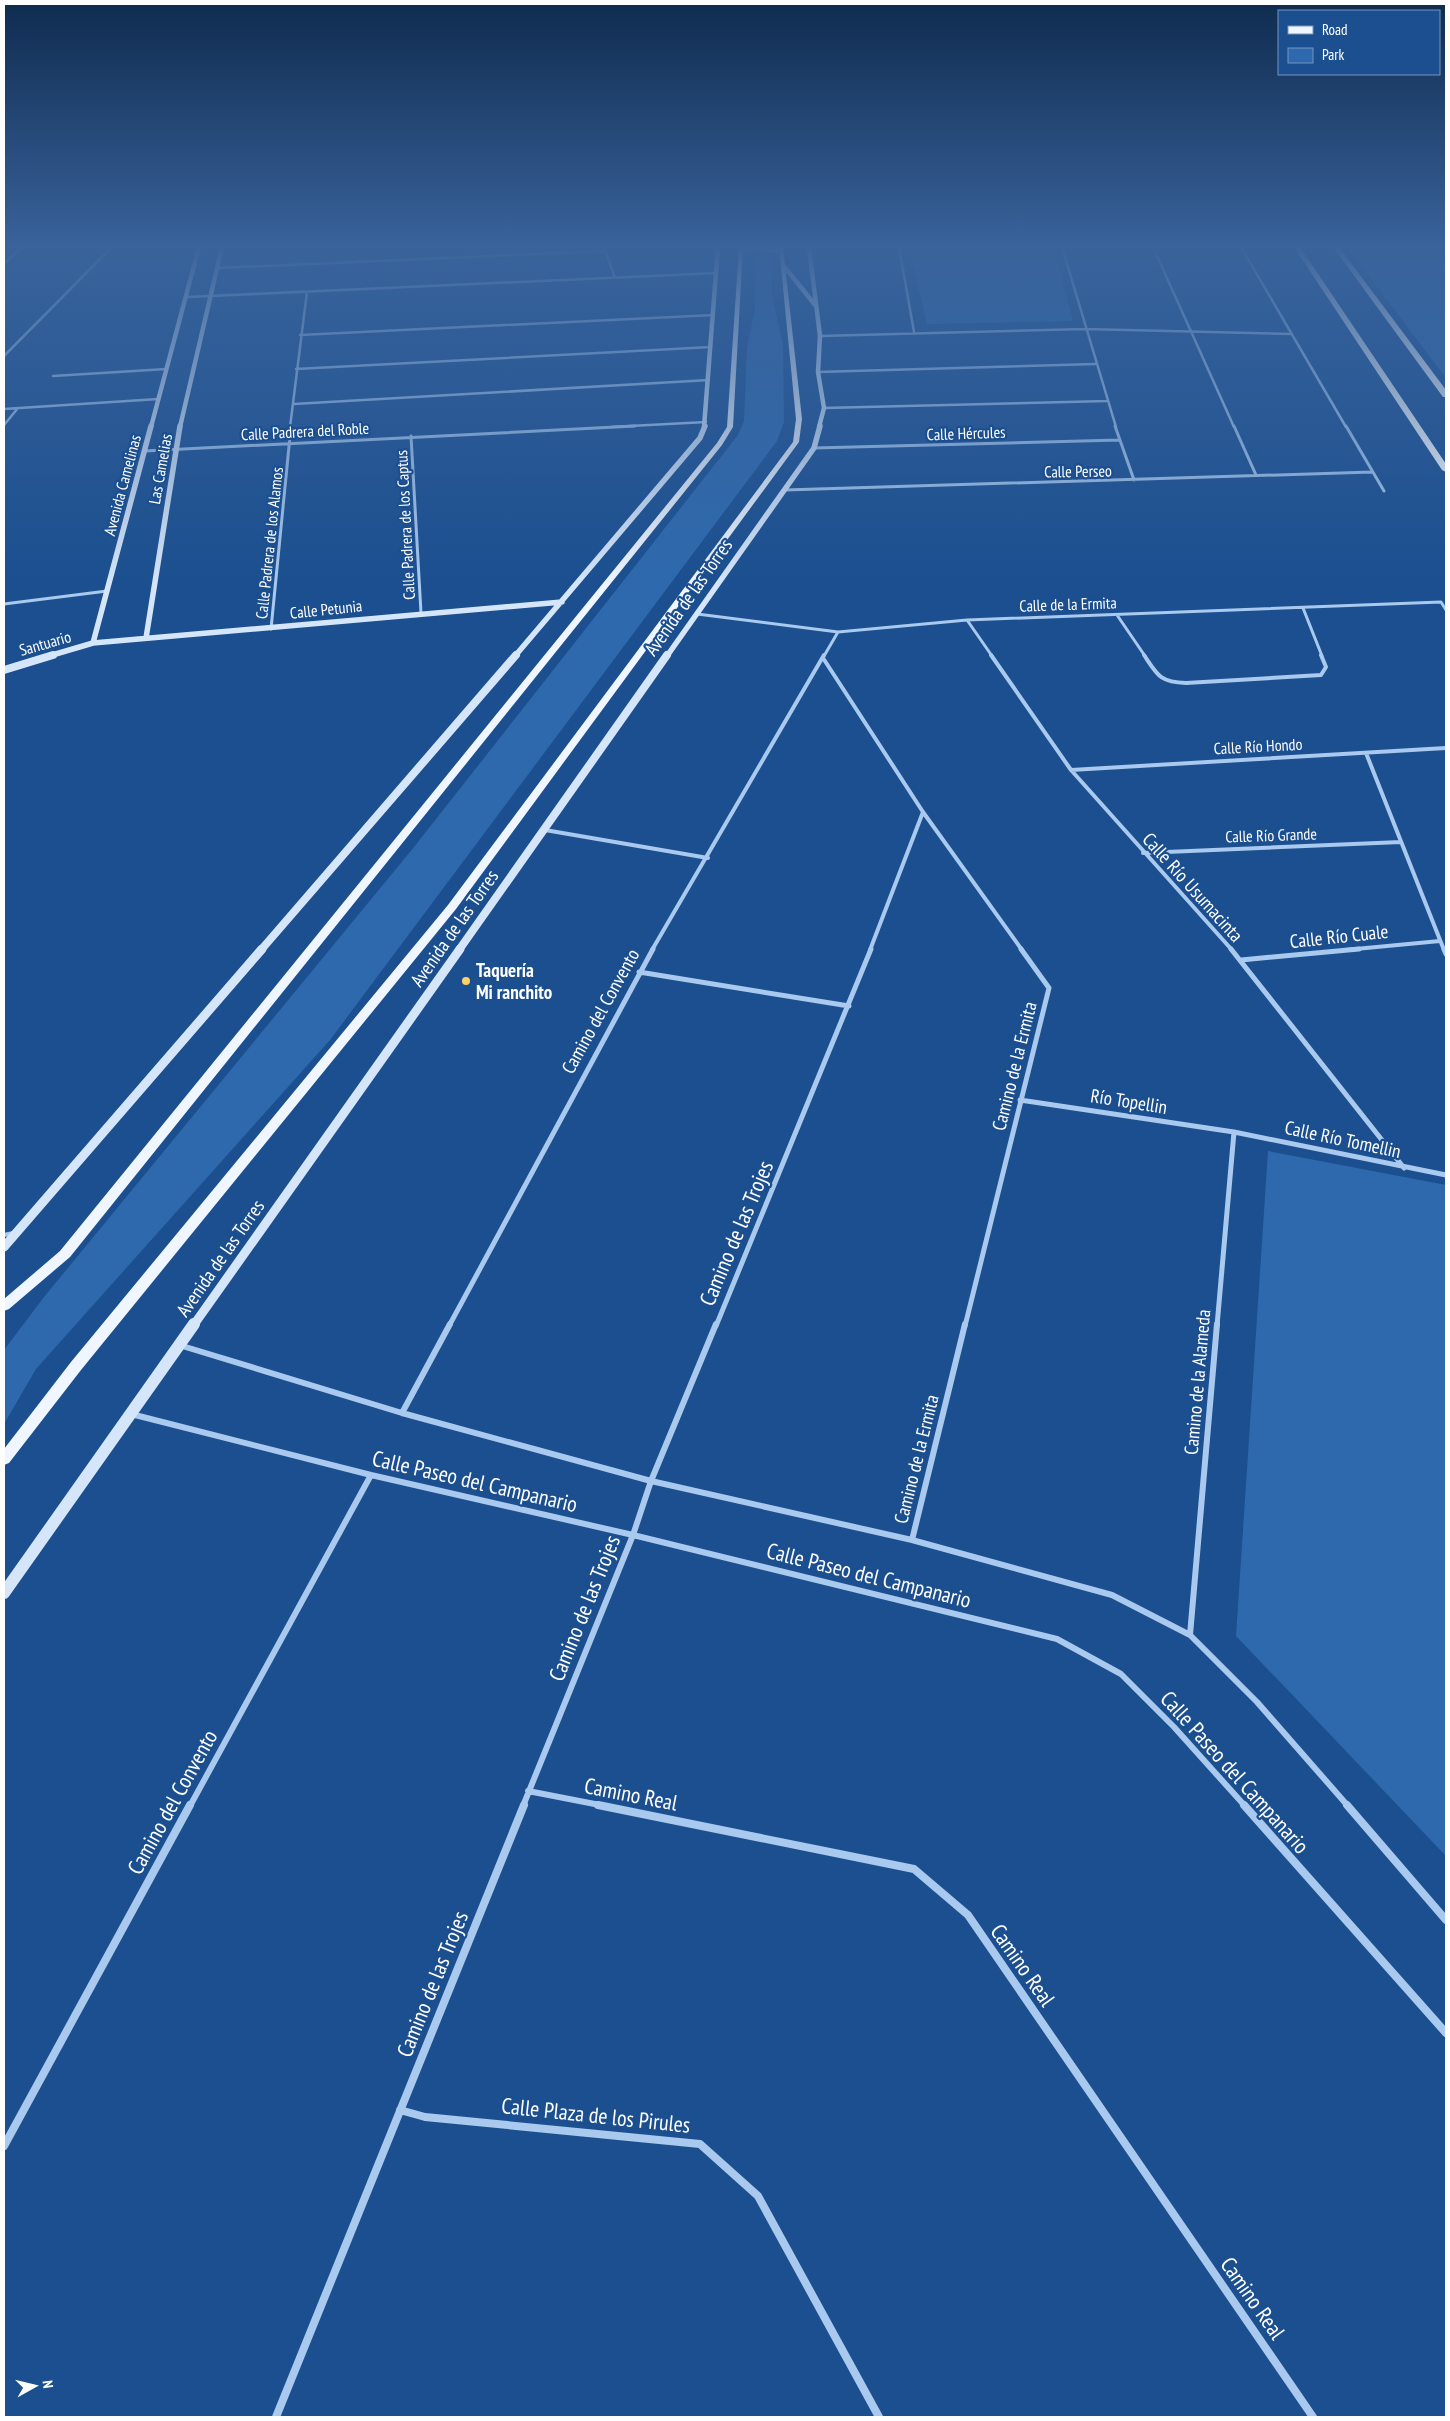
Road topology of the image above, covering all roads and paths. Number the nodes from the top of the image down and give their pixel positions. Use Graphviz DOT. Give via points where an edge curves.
graph roads {
  1 [pos="169,360"];
  2 [pos="195,360"];
  3 [pos="297,360"];
  4 [pos="466,360"];
  5 [pos="710,360"];
  6 [pos="734,360"];
  7 [pos="793,360"];
  8 [pos="819,360"];
  9 [pos="1095,360"];
  10 [pos="1204,360"];
  11 [pos="1306,360"];
  12 [pos="1372,360"];
  13 [pos="1420,360"];
  14 [pos="1096,364"];
  15 [pos="166,369"];
  16 [pos="296,369"];
  17 [pos="818,372"];
  18 [pos="53,376"];
  19 [pos="709,380"];
  20 [pos="1446,395"];
  21 [pos="158,399"];
  22 [pos="1106,401"];
  23 [pos="294,404"];
  24 [pos="18,408"];
  25 [pos="824,408"];
  26 [pos="4,409"];
  27 [pos="706,422"];
  28 [pos="4,426"];
  29 [pos="411,436"];
  30 [pos="1119,440"];
  31 [pos="290,443"];
  32 [pos="814,448"];
  33 [pos="175,449"];
  34 [pos="145,451"];
  35 [pos="1446,470"];
  36 [pos="1372,472"];
  37 [pos="1256,475"];
  38 [pos="1134,480"];
  39 [pos="785,490"];
  40 [pos="1384,491"];
  41 [pos="107,591"];
  42 [pos="562,602"];
  43 [pos="4,604"];
  44 [pos="1303,608"];
  45 [pos="1446,610"];
  46 [pos="422,613"];
  47 [pos="697,614"];
  48 [pos="1117,614"];
  49 [pos="967,620"];
  50 [pos="271,629"];
  51 [pos="838,632"];
  52 [pos="146,638"];
  53 [pos="94,643"];
  54 [pos="823,658"];
  55 [pos="4,670"];
  56 [pos="1446,748"];
  57 [pos="1366,753"];
  58 [pos="1070,770"];
  59 [pos="923,812"];
  60 [pos="545,830"];
  61 [pos="1401,842"];
  62 [pos="1143,853"];
  63 [pos="708,858"];
  64 [pos="1440,941"];
  65 [pos="1446,954"];
  66 [pos="1240,960"];
  67 [pos="639,972"];
  68 [pos="849,1006"];
  69 [pos="1020,1100"];
  70 [pos="1234,1132"];
  71 [pos="1404,1168"];
  72 [pos="1446,1175"];
  73 [pos="15,1233"];
  74 [pos="4,1235"];
  75 [pos="4,1247"];
  76 [pos="4,1306"];
  77 [pos="179,1345"];
  78 [pos="402,1413"];
  79 [pos="131,1414"];
  80 [pos="4,1458"];
  81 [pos="371,1475"];
  82 [pos="651,1481"];
  83 [pos="633,1535"];
  84 [pos="912,1540"];
  85 [pos="4,1593"];
  86 [pos="1190,1635"];
  87 [pos="528,1791"];
  88 [pos="1446,1920"];
  89 [pos="1446,2033"];
  90 [pos="400,2110"];
  91 [pos="4,2146"];
  92 [pos="276,2417"];
  93 [pos="880,2417"];
  94 [pos="1313,2417"];
  1 -- 15 [label="street, Avenida Camelinas"];
  2 -- 33 [label="street, Las Camelias"];
  3 -- 16 [label="street, Calle Padrera de los Alamos"];
  4 -- 16 [label="street"];
  5 -- 19 [label="street"];
  6 -- 76 [label="main road" via="730,427 720,444 65,1254"];
  7 -- 80 [label="main road, Avenida de las Torres" via="799,419 796,442 452,907"];
  8 -- 17 [label="street, Avenida de las Torres"];
  9 -- 14 [label="street"];
  10 -- 37 [label="street"];
  11 -- 36 [label="street"];
  12 -- 35 [label="highway"];
  13 -- 20 [label="highway"];
  14 -- 17 [label="street"];
  14 -- 22 [label="street"];
  15 -- 18 [label="street"];
  15 -- 21 [label="street, Avenida Camelinas"];
  16 -- 23 [label="street, Calle Padrera de los Alamos"];
  17 -- 25 [label="street, Avenida de las Torres"];
  19 -- 23 [label="street"];
  19 -- 27 [label="street"];
  21 -- 24 [label="street"];
  21 -- 34 [label="street, Avenida Camelinas"];
  22 -- 25 [label="street"];
  22 -- 30 [label="street"];
  23 -- 31 [label="street, Calle Padrera de los Alamos"];
  24 -- 26 [label="street"];
  24 -- 28 [label="street"];
  25 -- 32 [label="street, Avenida de las Torres"];
  27 -- 29 [label="street, Calle Padrera del Roble"];
  27 -- 42 [label="street" via="700,438"];
  29 -- 31 [label="street, Calle Padrera del Roble"];
  29 -- 46 [label="street, Calle Padrera de los Captus"];
  30 -- 32 [label="street, Calle Hércules"];
  30 -- 38 [label="street"];
  31 -- 33 [label="street, Calle Padrera del Roble"];
  31 -- 50 [label="street, Calle Padrera de los Alamos"];
  32 -- 39 [label="street, Avenida de las Torres"];
  33 -- 34 [label="street, Calle Padrera del Roble"];
  33 -- 52 [label="street, Las Camelias"];
  34 -- 41 [label="street, Avenida Camelinas"];
  36 -- 37 [label="street, Calle Perseo"];
  36 -- 40 [label="street"];
  37 -- 38 [label="street, Calle Perseo"];
  38 -- 39 [label="street, Calle Perseo"];
  39 -- 47 [label="street, Avenida de las Torres"];
  41 -- 43 [label="street"];
  41 -- 53 [label="street, Avenida Camelinas"];
  42 -- 46 [label="street, Calle Petunia"];
  42 -- 73 [label="street"];
  44 -- 45 [label="street, Calle de la Ermita" via="1441,602"];
  44 -- 48 [label="street, Calle de la Ermita"];
  44 -- 48 [label="street" via="1326,667 1321,675 1186,683 1168,682 1157,675"];
  46 -- 50 [label="street, Calle Petunia"];
  47 -- 51 [label="street, Calle de la Ermita"];
  47 -- 60 [label="street, Avenida de las Torres"];
  48 -- 49 [label="street, Calle de la Ermita"];
  49 -- 51 [label="street, Calle de la Ermita"];
  49 -- 58 [label="street, Calle Río Usumacinta"];
  50 -- 52 [label="street, Calle Petunia"];
  51 -- 54 [label="street, Camino del Convento"];
  52 -- 53 [label="street, Calle Petunia"];
  53 -- 55 [label="street, Santuario"];
  54 -- 59 [label="street, Camino de la Ermita"];
  54 -- 63 [label="street, Camino del Convento"];
  56 -- 57 [label="street, Calle Río Hondo"];
  57 -- 58 [label="street, Calle Río Hondo"];
  57 -- 61 [label="street"];
  58 -- 62 [label="street, Calle Río Usumacinta"];
  59 -- 68 [label="street, Camino de las Trojes"];
  59 -- 69 [label="street, Camino de la Ermita" via="1049,988"];
  60 -- 63 [label="street"];
  60 -- 77 [label="street, Avenida de las Torres"];
  61 -- 62 [label="street, Calle Río Grande"];
  61 -- 64 [label="street"];
  62 -- 66 [label="street, Calle Río Usumacinta"];
  63 -- 67 [label="street, Camino del Convento"];
  64 -- 65 [label="street"];
  64 -- 66 [label="street, Calle Río Cuale"];
  66 -- 71 [label="street, Calle Río Usumacinta"];
  67 -- 68 [label="street"];
  67 -- 78 [label="street, Camino del Convento"];
  68 -- 82 [label="street, Camino de las Trojes"];
  69 -- 70 [label="street, Río Topellin"];
  69 -- 84 [label="street, Camino de la Ermita"];
  70 -- 71 [label="street, Calle Río Tomellin"];
  70 -- 86 [label="street, Camino de la Alameda"];
  71 -- 72 [label="street, Calle Río Tomellin"];
  73 -- 74 [label="lane"];
  73 -- 75 [label="street"];
  77 -- 78 [label="street"];
  77 -- 79 [label="street, Avenida de las Torres"];
  78 -- 82 [label="street"];
  79 -- 81 [label="street, Calle Paseo del Campanario"];
  79 -- 85 [label="street, Avenida de las Torres"];
  81 -- 83 [label="street, Calle Paseo del Campanario"];
  81 -- 91 [label="street, Camino del Convento"];
  82 -- 83 [label="street, Camino de las Trojes"];
  82 -- 84 [label="street"];
  83 -- 87 [label="street, Camino de las Trojes"];
  83 -- 89 [label="street, Calle Paseo del Campanario" via="1057,1639 1121,1674 1174,1727"];
  84 -- 86 [label="street" via="1112,1595"];
  86 -- 88 [label="street" via="1257,1702"];
  87 -- 90 [label="street, Camino de las Trojes"];
  87 -- 94 [label="street, Camino Real" via="914,1869 968,1915"];
  90 -- 92 [label="street, Camino de las Trojes"];
  90 -- 93 [label="street, Calle Plaza de los Pirules" via="425,2117 700,2144 758,2196"];
}
